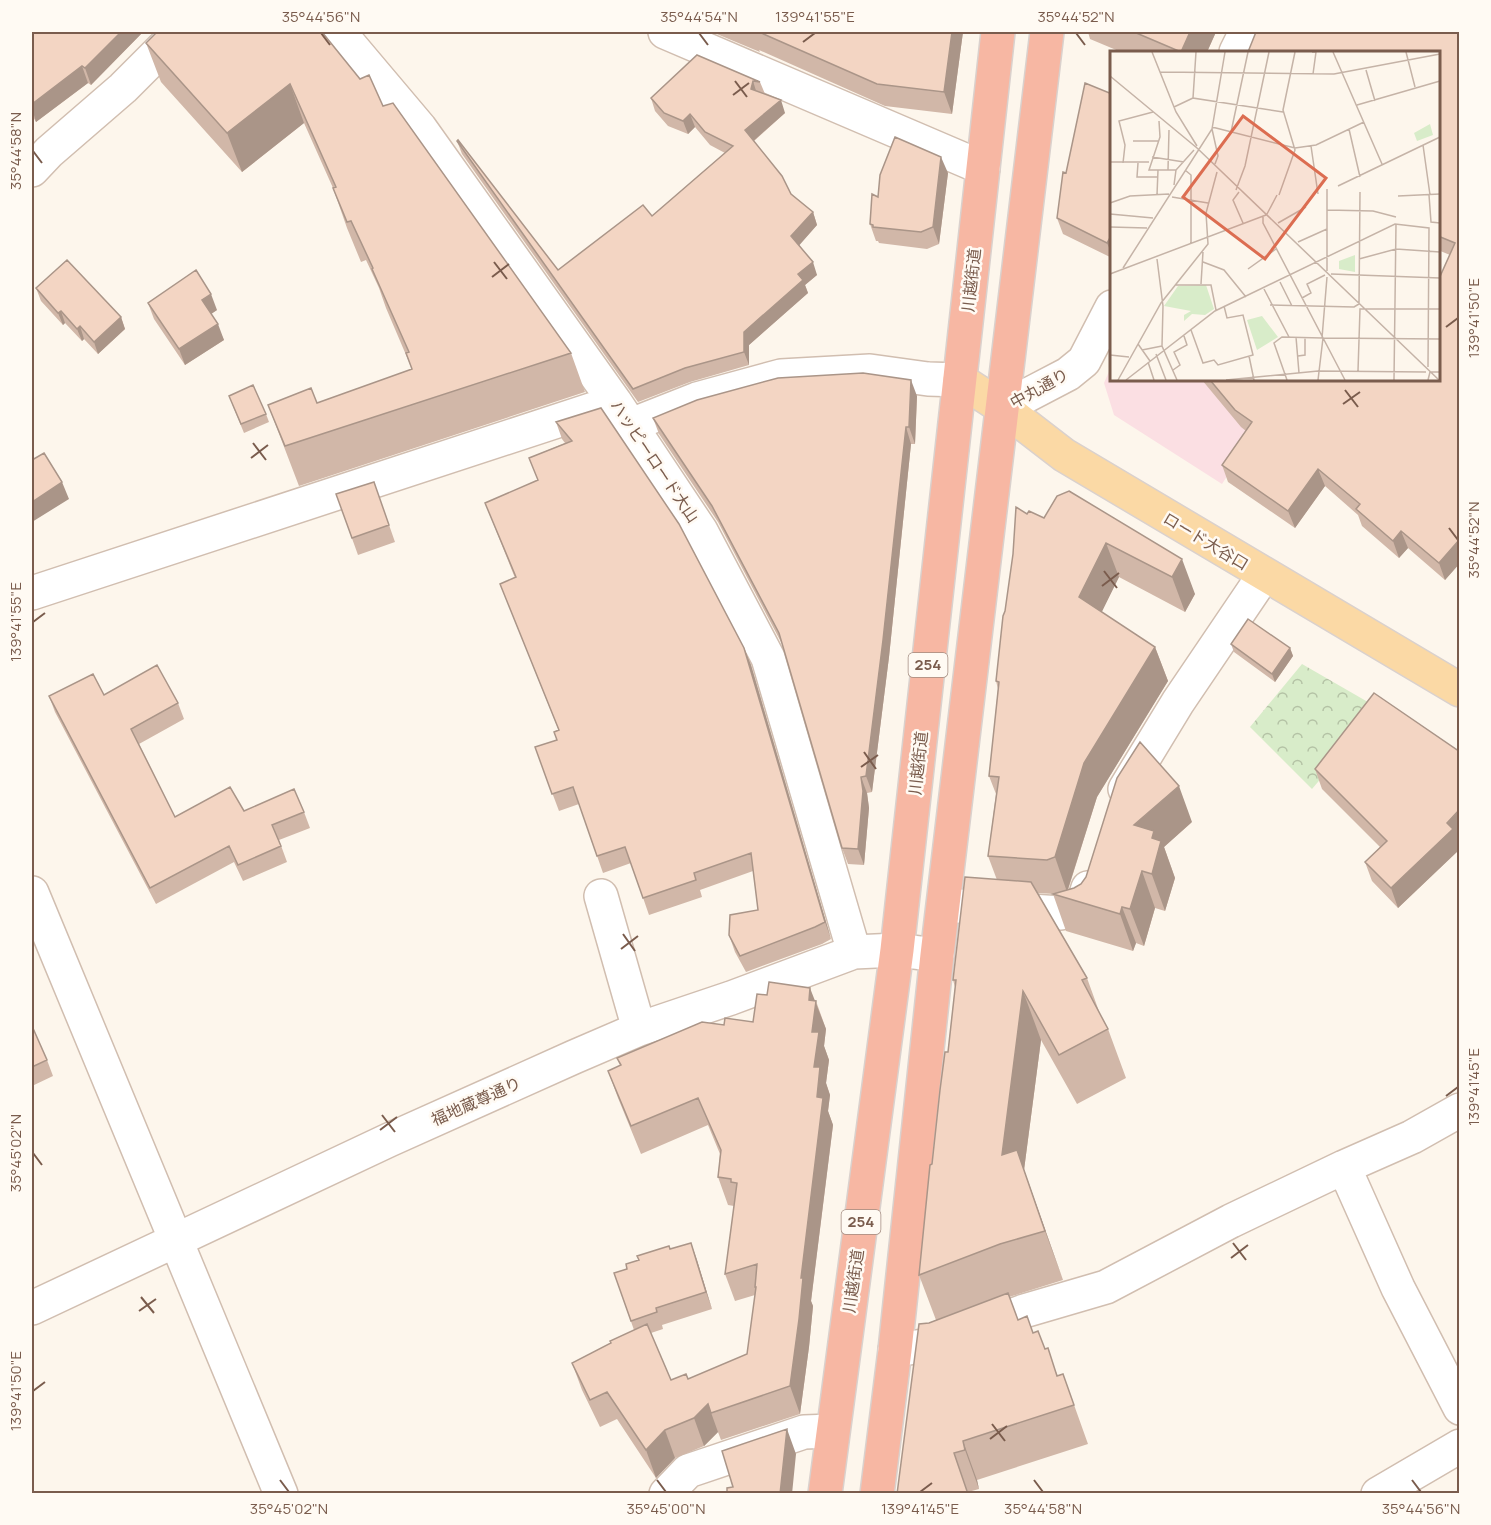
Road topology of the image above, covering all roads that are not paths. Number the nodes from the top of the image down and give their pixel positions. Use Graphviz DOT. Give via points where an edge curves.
graph roads {
  1 [pos="178,32"];
  2 [pos="339,32"];
  3 [pos="665,32"];
  4 [pos="998,32"];
  5 [pos="1047,32"];
  6 [pos="1246,32"];
  7 [pos="1236,51"];
  8 [pos="982,168"];
  9 [pos="32,170"];
  10 [pos="1110,311"];
  11 [pos="960,380"];
  12 [pos="1003,408"];
  13 [pos="623,413"];
  14 [pos="1264,575"];
  15 [pos="32,593"];
  16 [pos="1460,690"];
  17 [pos="1110,818"];
  18 [pos="1096,863"];
  19 [pos="32,893"];
  20 [pos="601,896"];
  21 [pos="944,905"];
  22 [pos="897,950"];
  23 [pos="854,952"];
  24 [pos="937,955"];
  25 [pos="639,1029"];
  26 [pos="1460,1110"];
  27 [pos="1344,1167"];
  28 [pos="176,1239"];
  29 [pos="32,1308"];
  30 [pos="895,1350"];
  31 [pos="1460,1408"];
  32 [pos="832,1431"];
  33 [pos="1460,1446"];
  34 [pos="281,1494"];
  35 [pos="666,1494"];
  36 [pos="825,1494"];
  37 [pos="877,1494"];
  38 [pos="1378,1494"];
  1 -- 9 [label="street"];
  2 -- 13 [label="street, ハッピーロード大山" via="420,128"];
  3 -- 8 [label="street"];
  4 -- 8 [label="highway, 川越街道 / 254"];
  5 -- 12 [label="highway, 254"];
  6 -- 7 [label="street"];
  8 -- 11 [label="highway, 川越街道 / 254"];
  10 -- 12 [label="street, 中丸通り" via="1084,361 1068,374"];
  11 -- 12 [label="main road, ロード大谷口"];
  11 -- 13 [label="street" via="870,371 781,376 697,399"];
  11 -- 22 [label="highway, 川越街道 / 254"];
  12 -- 14 [label="main road, ロード大谷口" via="1064,455"];
  12 -- 21 [label="highway, 254"];
  13 -- 15 [label="street"];
  13 -- 23 [label="street, ハッピーロード大山" via="701,531 768,658"];
  14 -- 16 [label="main road, ロード大谷口"];
  14 -- 17 [label="street" via="1178,702"];
  18 -- 21 [label="street" via="1082,907 1061,913"];
  19 -- 28 [label="street"];
  20 -- 25 [label="street"];
  21 -- 24 [label="highway, 254"];
  22 -- 23 [label="street, 福地蔵尊通り"];
  22 -- 24 [label="street, 福地蔵尊通り"];
  22 -- 32 [label="highway, 川越街道 / 254"];
  23 -- 25 [label="street, 福地蔵尊通り"];
  24 -- 30 [label="highway, 254"];
  25 -- 28 [label="street, 福地蔵尊通り"];
  26 -- 27 [label="street" via="1412,1137"];
  27 -- 30 [label="street" via="1106,1287 1024,1311 937,1344"];
  27 -- 31 [label="street" via="1398,1288"];
  28 -- 29 [label="street, 福地蔵尊通り"];
  28 -- 34 [label="street"];
  30 -- 37 [label="highway, 254"];
  32 -- 35 [label="street" via="804,1432 688,1471"];
  32 -- 36 [label="highway, 川越街道 / 254"];
  33 -- 38 [label="street"];
}
